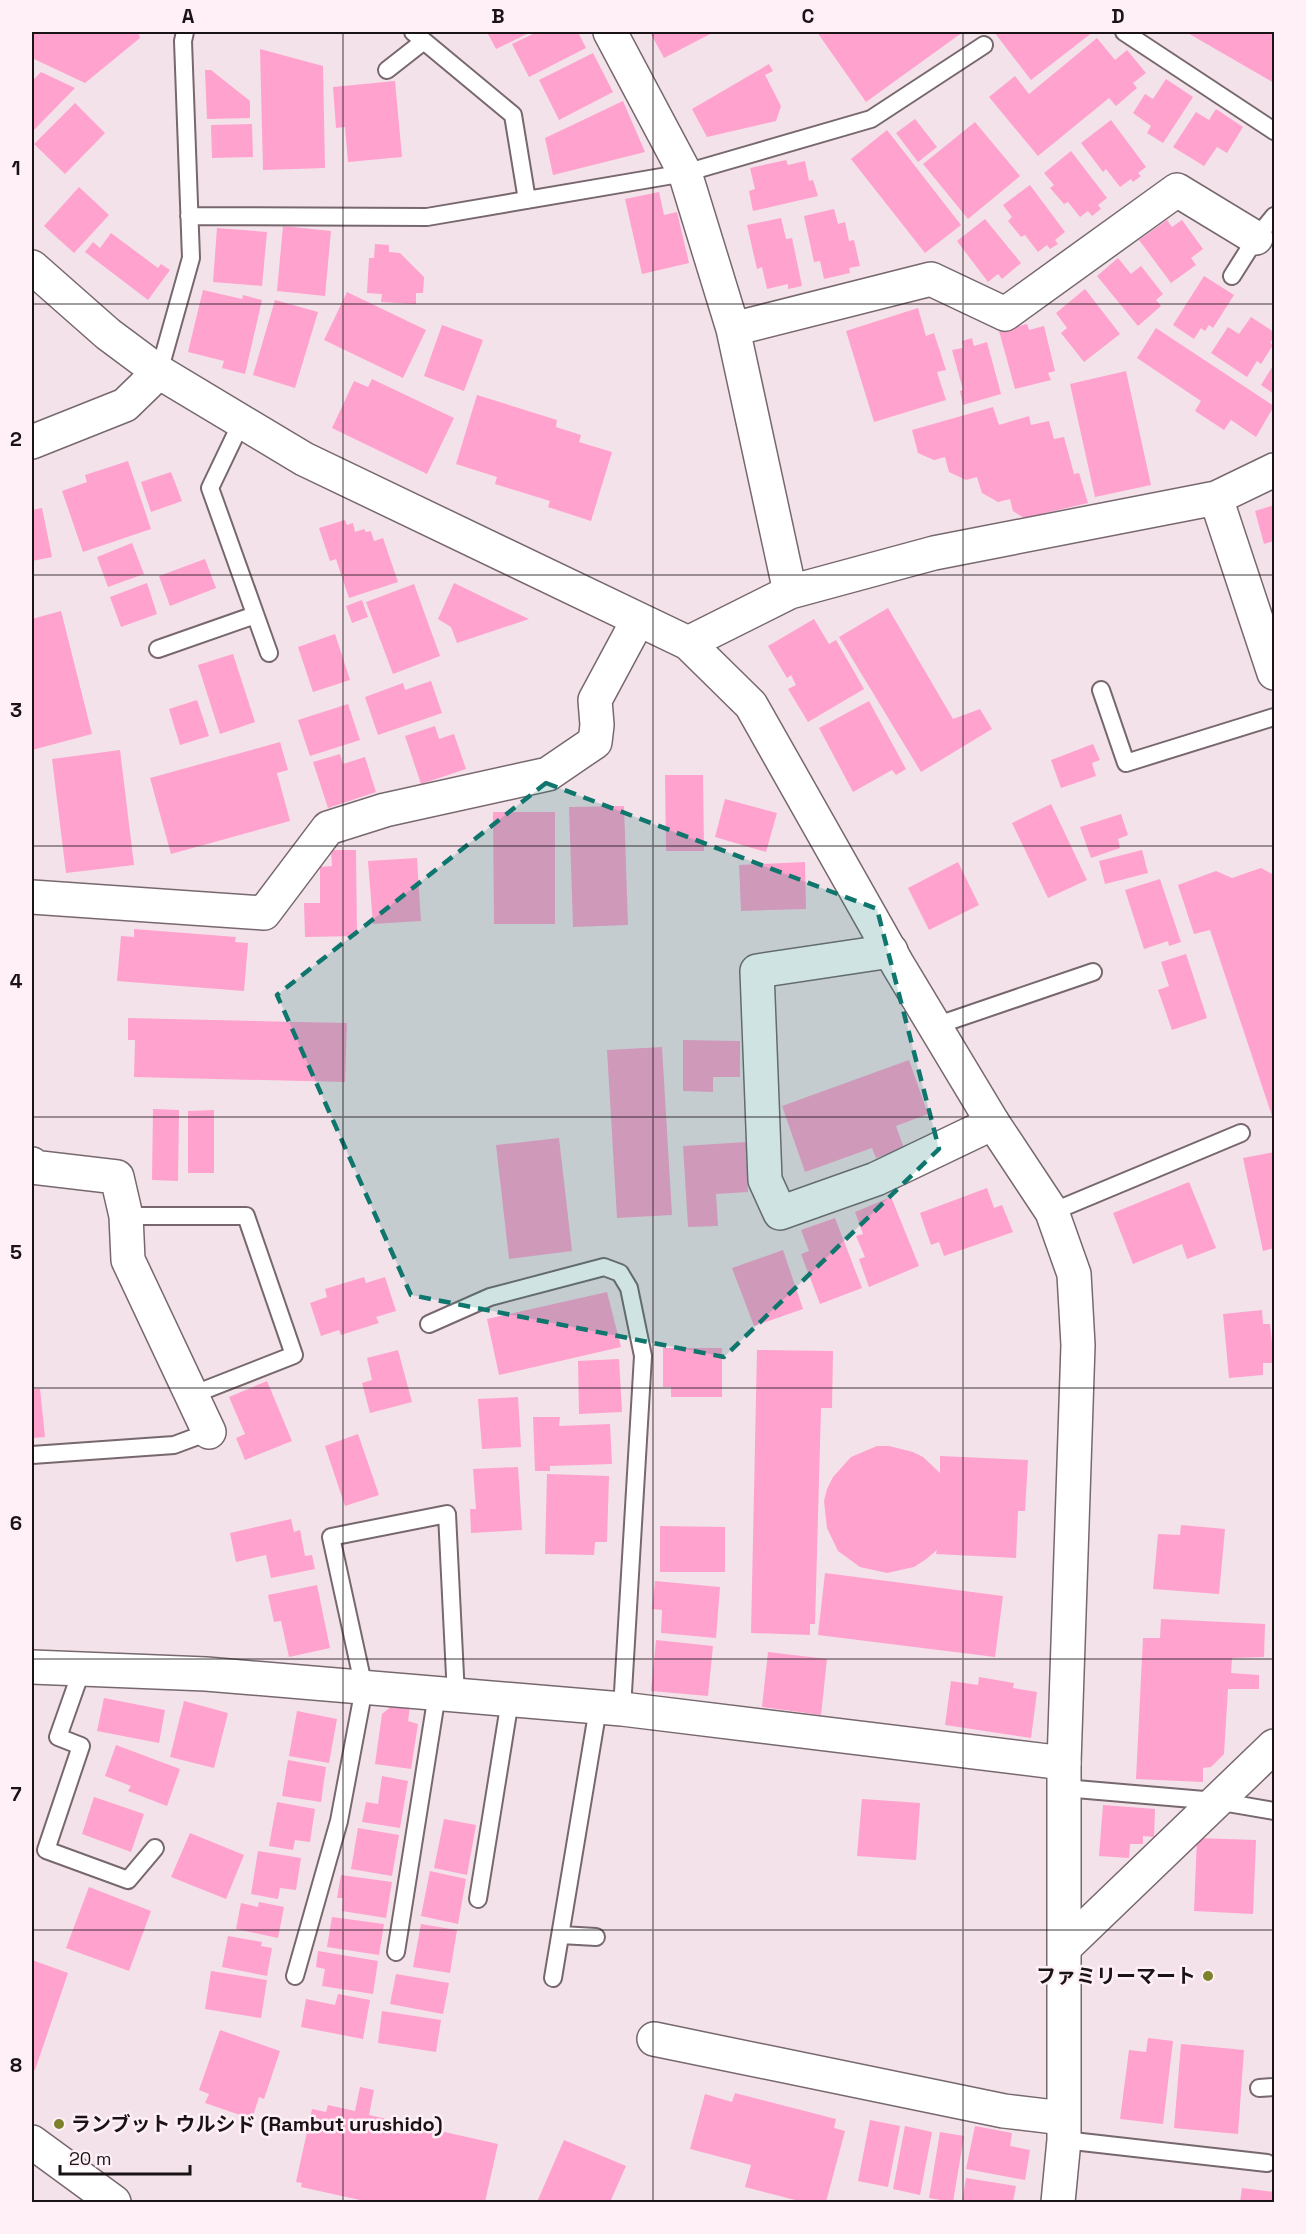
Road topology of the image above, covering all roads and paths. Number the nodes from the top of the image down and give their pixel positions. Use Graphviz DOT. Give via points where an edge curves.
graph roads {
  1 [pos="185,32"];
  2 [pos="610,32"];
  3 [pos="1124,32"];
  4 [pos="419,36"];
  5 [pos="984,45"];
  6 [pos="387,70"];
  7 [pos="1275,131"];
  8 [pos="685,173"];
  9 [pos="527,200"];
  10 [pos="189,216"];
  11 [pos="1265,227"];
  12 [pos="32,267"];
  13 [pos="1232,276"];
  14 [pos="733,329"];
  15 [pos="159,372"];
  16 [pos="242,422"];
  17 [pos="32,442"];
  18 [pos="1275,470"];
  19 [pos="1215,498"];
  20 [pos="790,592"];
  21 [pos="255,615"];
  22 [pos="638,620"];
  23 [pos="688,643"];
  24 [pos="158,649"];
  25 [pos="269,653"];
  26 [pos="1275,673"];
  27 [pos="1101,690"];
  28 [pos="1275,717"];
  29 [pos="32,897"];
  30 [pos="891,951"];
  31 [pos="1094,972"];
  32 [pos="935,1026"];
  33 [pos="993,1123"];
  34 [pos="1241,1133"];
  35 [pos="32,1164"];
  36 [pos="1052,1212"];
  37 [pos="126,1216"];
  38 [pos="429,1324"];
  39 [pos="192,1395"];
  40 [pos="209,1432"];
  41 [pos="32,1455"];
  42 [pos="32,1667"];
  43 [pos="82,1669"];
  44 [pos="364,1688"];
  45 [pos="446,1695"];
  46 [pos="510,1700"];
  47 [pos="610,1708"];
  48 [pos="1275,1746"];
  49 [pos="1064,1775"];
  50 [pos="1216,1801"];
  51 [pos="1275,1810"];
  52 [pos="155,1848"];
  53 [pos="478,1899"];
  54 [pos="561,1935"];
  55 [pos="596,1937"];
  56 [pos="1065,1947"];
  57 [pos="396,1952"];
  58 [pos="295,1976"];
  59 [pos="553,1978"];
  60 [pos="654,2039"];
  61 [pos="1063,2129"];
  62 [pos="32,2142"];
  63 [pos="1267,2163"];
  64 [pos="114,2202"];
  65 [pos="1058,2202"];
  1 -- 10 [label="lane"];
  2 -- 8 [label="street"];
  3 -- 7 [label="lane"];
  4 -- 6 [label="lane"];
  4 -- 9 [label="lane" via="513,115"];
  5 -- 8 [label="lane" via="871,119"];
  8 -- 9 [label="lane"];
  8 -- 14 [label="street"];
  9 -- 10 [label="lane" via="427,217"];
  10 -- 15 [label="lane" via="191,258"];
  11 -- 13 [label="lane"];
  11 -- 14 [label="street" via="1177,190 1005,314 931,279"];
  12 -- 15 [label="street" via="108,334"];
  14 -- 20 [label="street"];
  15 -- 16 [label="street"];
  15 -- 17 [label="street" via="125,405"];
  16 -- 21 [label="lane" via="210,488"];
  16 -- 22 [label="street" via="304,459"];
  18 -- 19 [label="street"];
  19 -- 20 [label="street" via="934,553"];
  19 -- 26 [label="street"];
  20 -- 23 [label="street"];
  21 -- 24 [label="lane"];
  21 -- 25 [label="lane"];
  22 -- 23 [label="street"];
  22 -- 29 [label="street" via="595,700 595,742 548,774 385,810 328,828 264,913"];
  23 -- 30 [label="street" via="751,705"];
  27 -- 28 [label="lane" via="1126,763"];
  30 -- 32 [label="street"];
  30 -- 33 [label="street" via="757,971 765,1180 780,1213 876,1179"];
  31 -- 32 [label="lane"];
  32 -- 33 [label="street"];
  33 -- 36 [label="street"];
  34 -- 36 [label="lane"];
  35 -- 37 [label="street" via="117,1177"];
  36 -- 49 [label="street" via="1074,1274 1078,1345"];
  37 -- 39 [label="street" via="128,1260"];
  37 -- 39 [label="lane" via="246,1216 294,1355"];
  38 -- 47 [label="lane" via="490,1297 604,1267 620,1273 629,1288 643,1356"];
  39 -- 40 [label="street"];
  40 -- 41 [label="lane" via="174,1445"];
  42 -- 43 [label="street"];
  43 -- 44 [label="street" via="206,1674"];
  43 -- 52 [label="lane" via="58,1737 81,1746 46,1850 128,1880"];
  44 -- 45 [label="street"];
  44 -- 45 [label="lane" via="331,1537 447,1514"];
  44 -- 58 [label="lane" via="339,1821"];
  45 -- 46 [label="street"];
  45 -- 57 [label="lane"];
  46 -- 47 [label="street"];
  46 -- 53 [label="lane"];
  47 -- 49 [label="street"];
  47 -- 54 [label="lane"];
  48 -- 50 [label="street"];
  49 -- 50 [label="lane"];
  49 -- 56 [label="street"];
  50 -- 51 [label="lane"];
  50 -- 56 [label="street"];
  54 -- 55 [label="lane"];
  54 -- 59 [label="lane"];
  56 -- 61 [label="street"];
  60 -- 61 [label="street" via="1004,2111"];
  61 -- 63 [label="lane"];
  61 -- 65 [label="street"];
  62 -- 64 [label="street"];
}
